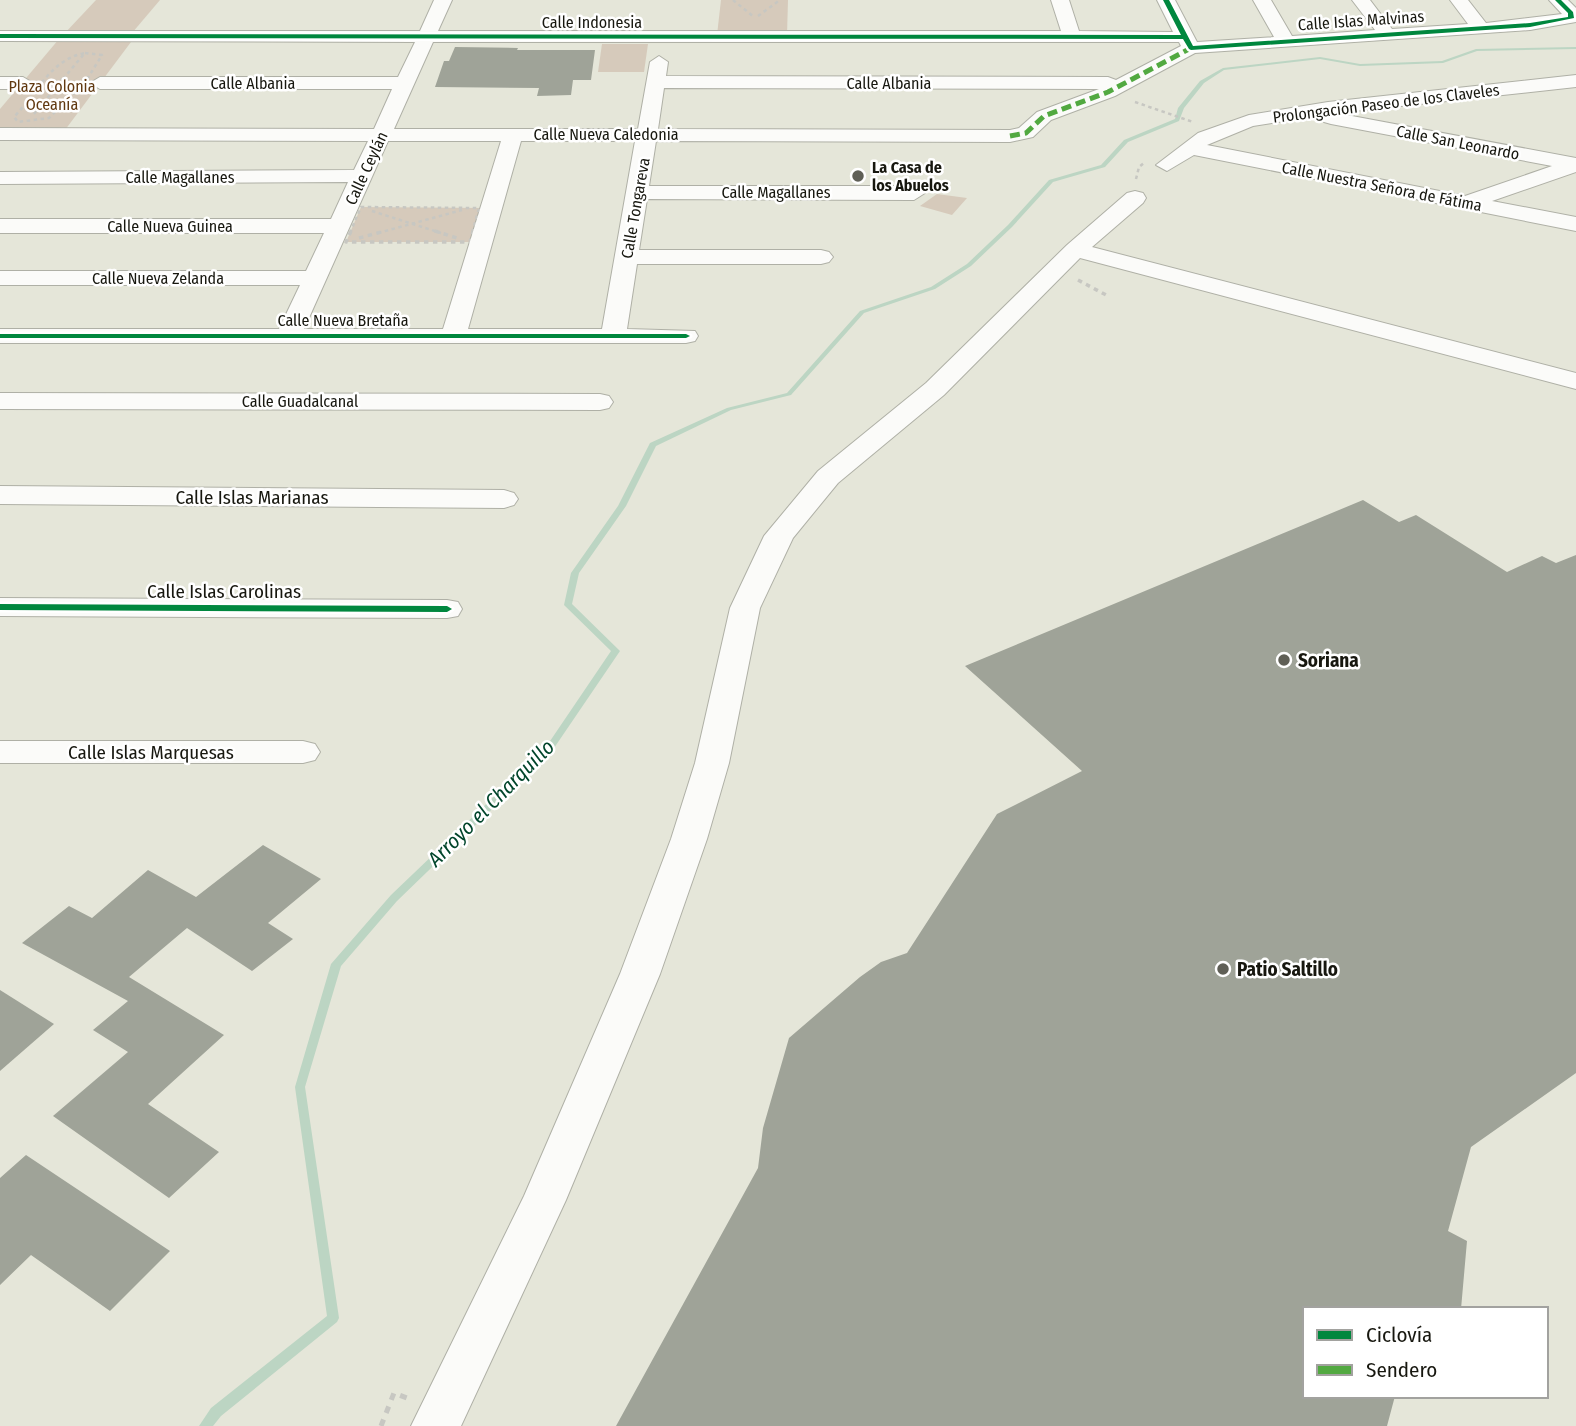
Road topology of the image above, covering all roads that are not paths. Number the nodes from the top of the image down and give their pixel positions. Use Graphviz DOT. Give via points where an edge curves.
graph roads {
  1 [pos="443,0"];
  2 [pos="1060,0"];
  3 [pos="1166,0"];
  4 [pos="1262,0"];
  5 [pos="1362,0"];
  6 [pos="1459,0"];
  7 [pos="1558,0"];
  8 [pos="1481,28"];
  9 [pos="1387,34"];
  10 [pos="0,36"];
  11 [pos="424,37"];
  12 [pos="1072,37"];
  13 [pos="664,38"];
  14 [pos="1286,41"];
  15 [pos="1188,43"];
  16 [pos="1576,81"];
  17 [pos="656,82"];
  18 [pos="0,83"];
  19 [pos="23,83"];
  20 [pos="100,83"];
  21 [pos="407,83"];
  22 [pos="1517,88"];
  23 [pos="1125,91"];
  24 [pos="1576,97"];
  25 [pos="1299,112"];
  26 [pos="16,130"];
  27 [pos="381,134"];
  28 [pos="513,134"];
  29 [pos="647,134"];
  30 [pos="1189,148"];
  31 [pos="0,153"];
  32 [pos="1576,164"];
  33 [pos="1167,165"];
  34 [pos="361,176"];
  35 [pos="0,178"];
  36 [pos="637,192"];
  37 [pos="914,193"];
  38 [pos="1136,198"];
  39 [pos="1465,202"];
  40 [pos="1576,224"];
  41 [pos="0,226"];
  42 [pos="340,237"];
  43 [pos="626,257"];
  44 [pos="821,257"];
  45 [pos="1064,261"];
  46 [pos="0,278"];
  47 [pos="317,278"];
  48 [pos="0,336"];
  49 [pos="288,336"];
  50 [pos="453,336"];
  51 [pos="613,336"];
  52 [pos="686,336"];
  53 [pos="1576,381"];
  54 [pos="0,401"];
  55 [pos="600,402"];
  56 [pos="0,495"];
  57 [pos="504,499"];
  58 [pos="0,607"];
  59 [pos="447,609"];
  60 [pos="0,752"];
  61 [pos="303,752"];
  62 [pos="436,1426"];
  1 -- 11 [label="street, Calle Ceylán"];
  2 -- 12 [label="street"];
  3 -- 15 [label="street"];
  4 -- 14 [label="street"];
  5 -- 9 [label="street"];
  6 -- 8 [label="street"];
  7 -- 8 [label="street, Calle Islas Malvinas" via="1572,16 1562,22"];
  8 -- 9 [label="street, Calle Islas Malvinas"];
  9 -- 14 [label="street, Calle Islas Malvinas"];
  10 -- 11 [label="street, Calle Indonesia"];
  11 -- 13 [label="street, Calle Indonesia"];
  11 -- 21 [label="street, Calle Ceylán"];
  12 -- 13 [label="street, Calle Indonesia"];
  12 -- 15 [label="street, Calle Indonesia"];
  13 -- 17 [label="street, Calle Tongareva"];
  14 -- 15 [label="street, Calle Islas Malvinas"];
  15 -- 23 [label="street, Calle Nueva Caledonia"];
  16 -- 22 [label="street, Prolongación Paseo de los Claveles"];
  17 -- 23 [label="street, Calle Albania"];
  17 -- 29 [label="street, Calle Tongareva"];
  18 -- 19 [label="street"];
  20 -- 21 [label="street, Calle Albania"];
  21 -- 27 [label="street, Calle Ceylán"];
  22 -- 24 [label="street"];
  22 -- 25 [label="street, Prolongación Paseo de los Claveles"];
  23 -- 29 [label="street, Calle Nueva Caledonia" via="1044,116 1026,133 1010,136"];
  25 -- 30 [label="street, Prolongación Paseo de los Claveles" via="1233,125"];
  25 -- 32 [label="street, Calle San Leonardo"];
  26 -- 27 [label="street, Calle Nueva Caledonia"];
  26 -- 31 [label="street"];
  27 -- 28 [label="street, Calle Nueva Caledonia"];
  27 -- 34 [label="street, Calle Ceylán"];
  28 -- 29 [label="street, Calle Nueva Caledonia"];
  28 -- 50 [label="street" via="475,242"];
  29 -- 36 [label="street, Calle Tongareva"];
  30 -- 33 [label="street, Prolongación Paseo de los Claveles"];
  30 -- 39 [label="street, Calle Nuestra Señora de Fátima"];
  32 -- 39 [label="street"];
  34 -- 35 [label="street, Calle Magallanes"];
  34 -- 42 [label="street, Calle Ceylán"];
  36 -- 37 [label="street, Calle Magallanes"];
  36 -- 43 [label="street, Calle Tongareva"];
  38 -- 45 [label="street"];
  39 -- 40 [label="street, Calle Nuestra Señora de Fátima"];
  41 -- 42 [label="street, Calle Nueva Guinea"];
  42 -- 47 [label="street, Calle Ceylán"];
  43 -- 44 [label="street"];
  43 -- 51 [label="street, Calle Tongareva"];
  45 -- 53 [label="street"];
  45 -- 62 [label="street" via="935,389 828,477 791,518 768,556 745,608 712,763 689,839 640,974 544,1200"];
  46 -- 47 [label="street, Calle Nueva Zelanda"];
  47 -- 49 [label="street, Calle Ceylán"];
  48 -- 49 [label="street, Calle Nueva Bretaña"];
  49 -- 50 [label="street, Calle Nueva Bretaña"];
  50 -- 51 [label="street, Calle Nueva Bretaña"];
  51 -- 52 [label="street, Calle Nueva Bretaña"];
  54 -- 55 [label="street, Calle Guadalcanal"];
  56 -- 57 [label="street, Calle Islas Marianas"];
  58 -- 59 [label="street, Calle Islas Carolinas"];
  60 -- 61 [label="street, Calle Islas Marquesas"];
}
